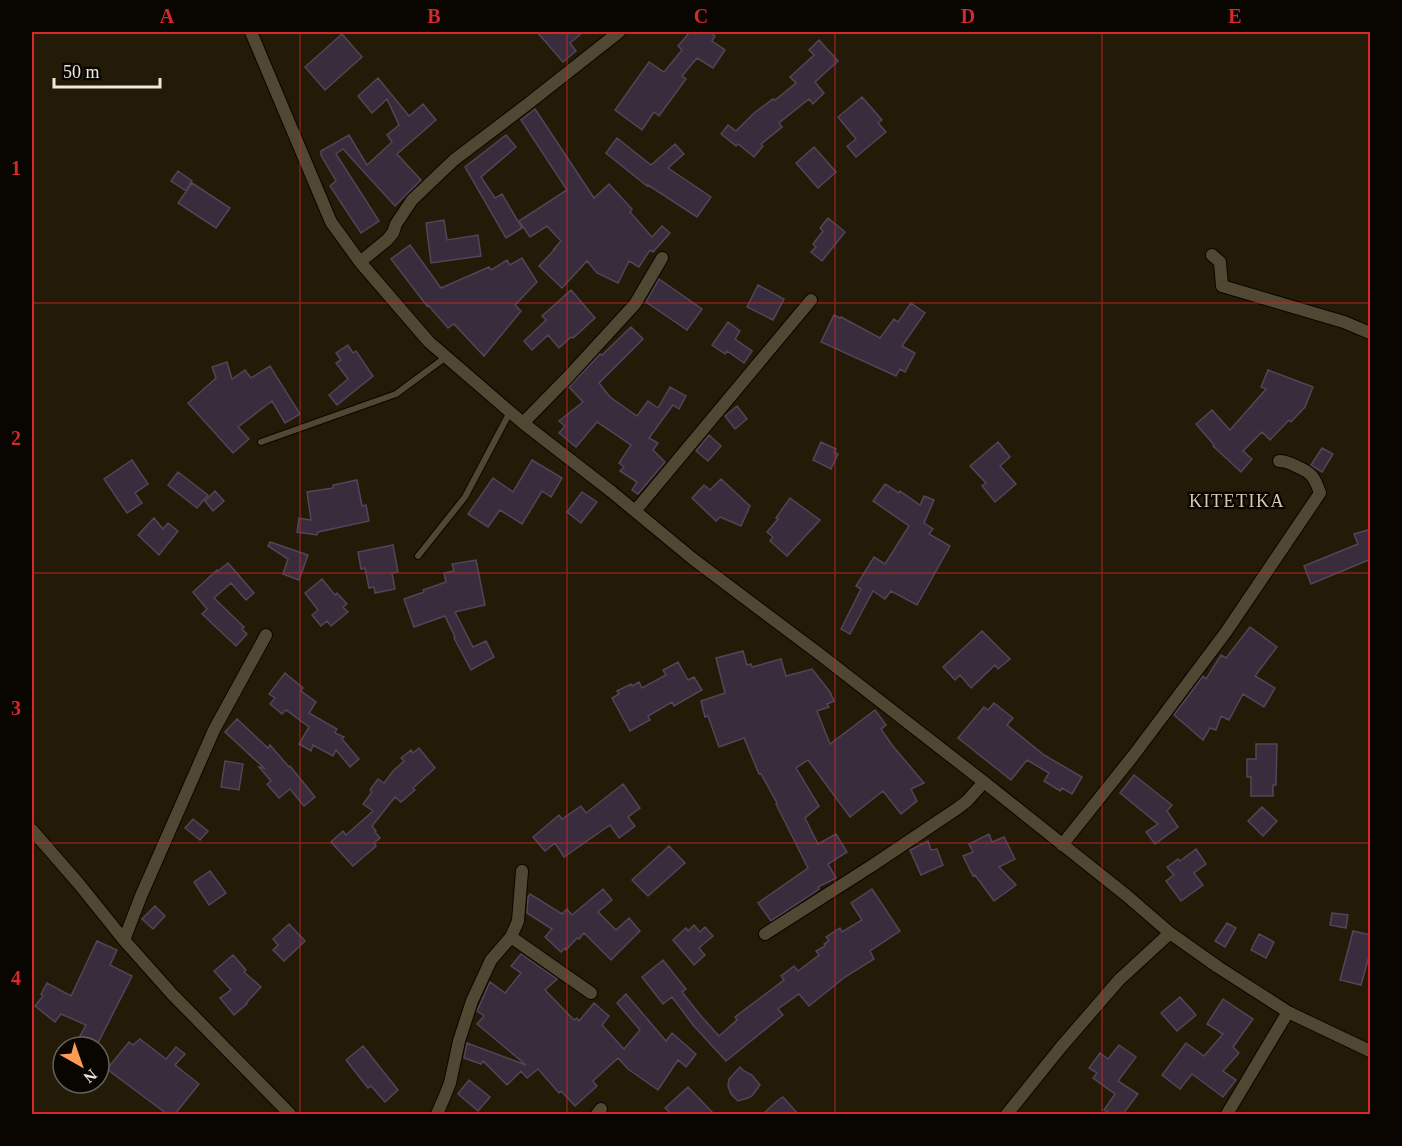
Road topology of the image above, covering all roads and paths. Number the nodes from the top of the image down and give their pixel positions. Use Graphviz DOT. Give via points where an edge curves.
graph roads {
  1 [pos="251,32"];
  2 [pos="619,32"];
  3 [pos="1212,255"];
  4 [pos="662,258"];
  5 [pos="360,262"];
  6 [pos="811,300"];
  7 [pos="1371,333"];
  8 [pos="447,357"];
  9 [pos="510,412"];
  10 [pos="523,423"];
  11 [pos="261,442"];
  12 [pos="1279,461"];
  13 [pos="635,511"];
  14 [pos="418,556"];
  15 [pos="266,635"];
  16 [pos="984,782"];
  17 [pos="32,830"];
  18 [pos="1062,844"];
  19 [pos="522,871"];
  20 [pos="1170,933"];
  21 [pos="765,934"];
  22 [pos="511,937"];
  23 [pos="124,940"];
  24 [pos="591,993"];
  25 [pos="1288,1012"];
  26 [pos="1371,1051"];
  27 [pos="290,1114"];
  28 [pos="436,1114"];
  29 [pos="1007,1114"];
  30 [pos="1227,1114"];
  1 -- 5 [label="street" via="331,222"];
  2 -- 5 [label="street" via="454,160 412,200 387,240"];
  3 -- 7 [label="street" via="1220,262 1222,286"];
  4 -- 10 [label="street" via="630,311"];
  5 -- 8 [label="street" via="429,342"];
  6 -- 13 [label="street"];
  8 -- 9 [label="street"];
  8 -- 11 [label="lane" via="396,394"];
  9 -- 10 [label="street"];
  9 -- 14 [label="lane" via="465,497"];
  10 -- 13 [label="street"];
  12 -- 18 [label="street" via="1308,471 1320,493 1226,632"];
  13 -- 16 [label="street"];
  15 -- 23 [label="street" via="214,730"];
  16 -- 18 [label="street"];
  16 -- 21 [label="street" via="958,808"];
  17 -- 23 [label="street"];
  18 -- 20 [label="street"];
  19 -- 22 [label="street" via="518,921"];
  20 -- 25 [label="street"];
  20 -- 29 [label="street" via="1119,980"];
  22 -- 24 [label="street"];
  22 -- 28 [label="street" via="491,960 472,1001 450,1083"];
  23 -- 27 [label="street"];
  25 -- 26 [label="street"];
  25 -- 30 [label="street"];
}
